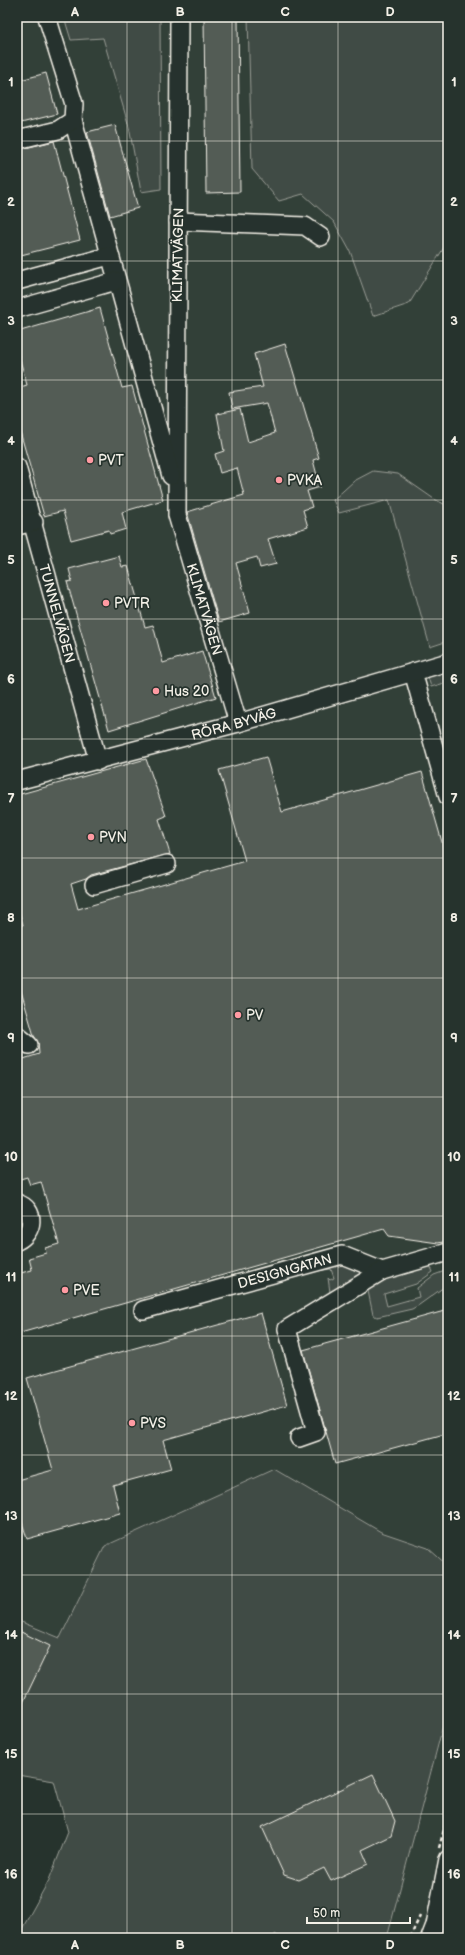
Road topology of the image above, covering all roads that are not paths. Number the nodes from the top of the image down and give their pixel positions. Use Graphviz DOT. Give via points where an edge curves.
graph roads {
  1 [pos="47,17"];
  2 [pos="179,17"];
  3 [pos="73,120"];
  4 [pos="17,140"];
  5 [pos="178,221"];
  6 [pos="321,237"];
  7 [pos="109,256"];
  8 [pos="17,281"];
  9 [pos="116,281"];
  10 [pos="17,309"];
  11 [pos="17,467"];
  12 [pos="177,494"];
  13 [pos="34,522"];
  14 [pos="17,526"];
  15 [pos="448,662"];
  16 [pos="413,672"];
  17 [pos="238,723"];
  18 [pos="98,761"];
  19 [pos="17,781"];
  20 [pos="448,797"];
  21 [pos="167,864"];
  22 [pos="94,885"];
  23 [pos="17,1203"];
  24 [pos="17,1241"];
  25 [pos="448,1252"];
  26 [pos="382,1271"];
  27 [pos="143,1310"];
  28 [pos="299,1438"];
  29 [pos="448,1859"];
  30 [pos="430,1938"];
  1 -- 3 [label="street" via="74,104"];
  2 -- 5 [label="street, KLIMATVÄGEN"];
  3 -- 4 [label="street" via="58,130"];
  3 -- 7 [label="street, KLIMATVÄGEN"];
  5 -- 6 [label="street" via="305,226"];
  5 -- 12 [label="street, KLIMATVÄGEN"];
  7 -- 8 [label="street"];
  7 -- 9 [label="street, KLIMATVÄGEN"];
  9 -- 10 [label="street"];
  9 -- 12 [label="street, KLIMATVÄGEN"];
  11 -- 13 [label="street, TUNNELVÄGEN"];
  12 -- 17 [label="street, KLIMATVÄGEN" via="177,515"];
  13 -- 14 [label="street"];
  13 -- 18 [label="street, TUNNELVÄGEN"];
  15 -- 16 [label="street, RÖRA BYVÄG"];
  16 -- 17 [label="street, RÖRA BYVÄG"];
  16 -- 20 [label="street"];
  17 -- 18 [label="street, RÖRA BYVÄG"];
  18 -- 19 [label="street, RÖRA BYVÄG"];
  21 -- 22 [label="street"];
  23 -- 24 [label="street" via="26,1208 31,1220 28,1232"];
  25 -- 26 [label="street"];
  26 -- 27 [label="street, DESIGNGATAN" via="342,1255"];
  26 -- 28 [label="street" via="287,1330 316,1432"];
  29 -- 30 [label="street"];
}
